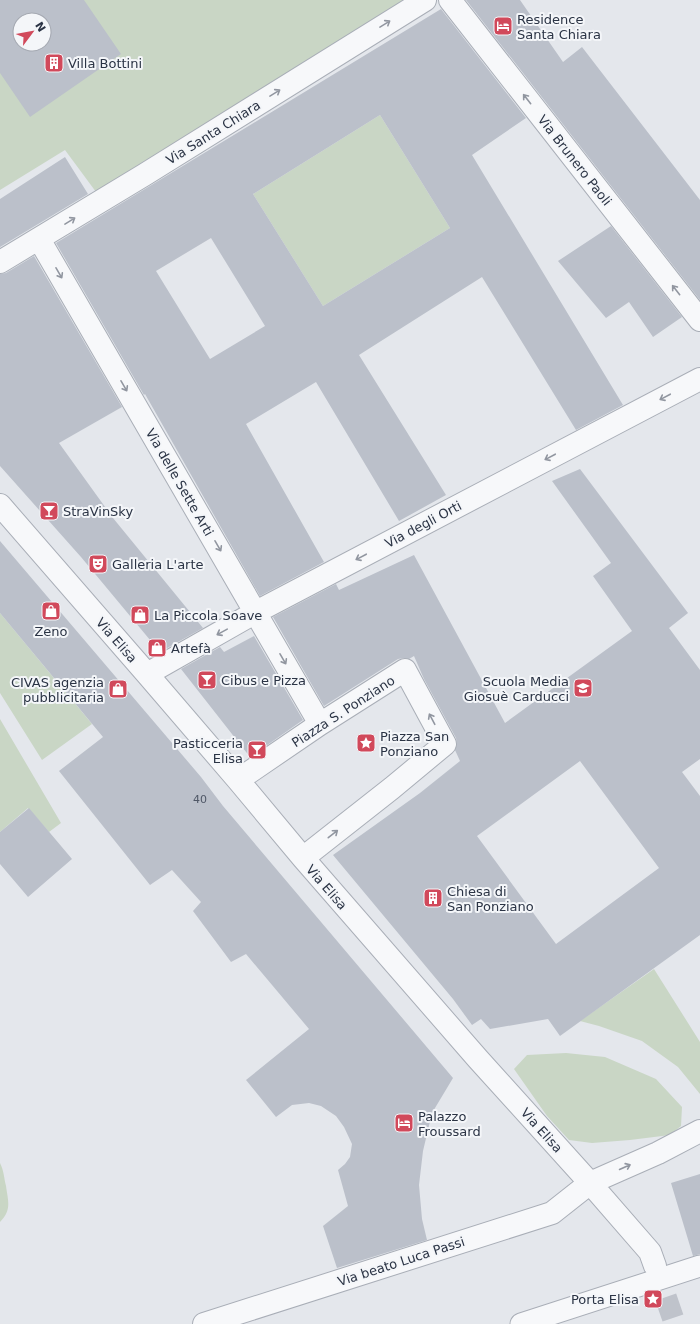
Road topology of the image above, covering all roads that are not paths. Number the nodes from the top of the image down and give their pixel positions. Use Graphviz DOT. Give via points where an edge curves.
graph roads {
  1 [pos="425,0"];
  2 [pos="450,0"];
  3 [pos="39,240"];
  4 [pos="0,262"];
  5 [pos="700,320"];
  6 [pos="700,379"];
  7 [pos="0,505"];
  8 [pos="256,612"];
  9 [pos="147,674"];
  10 [pos="320,724"];
  11 [pos="238,780"];
  12 [pos="302,858"];
  13 [pos="700,1131"];
  14 [pos="590,1183"];
  15 [pos="654,1266"];
  16 [pos="700,1266"];
  17 [pos="204,1324"];
  18 [pos="520,1324"];
  3 -- 1 [label="street, Via Santa Chiara, one-way"];
  5 -- 2 [label="street, Via Brunero Paoli, one-way"];
  3 -- 4 [label="street, Via Santa Chiara"];
  3 -- 8 [label="street, Via delle Sette Arti, one-way"];
  6 -- 8 [label="street, Via degli Orti, one-way"];
  7 -- 9 [label="street, Via Elisa"];
  8 -- 9 [label="street, Via degli Orti, one-way"];
  8 -- 10 [label="street, Via delle Sette Arti, one-way"];
  9 -- 11 [label="street, Via Elisa"];
  10 -- 11 [label="street, Piazza S. Ponziano"];
  12 -- 10 [label="street, Piazza S. Ponziano, one-way" via="445,744 405,670"];
  11 -- 12 [label="street, Via Elisa"];
  12 -- 14 [label="street, Via Elisa"];
  14 -- 13 [label="street, Via beato Luca Passi, one-way"];
  14 -- 15 [label="street, Via Elisa" via="650,1252"];
  14 -- 17 [label="street, Via beato Luca Passi" via="552,1212"];
  16 -- 18 [label="street"];
}
